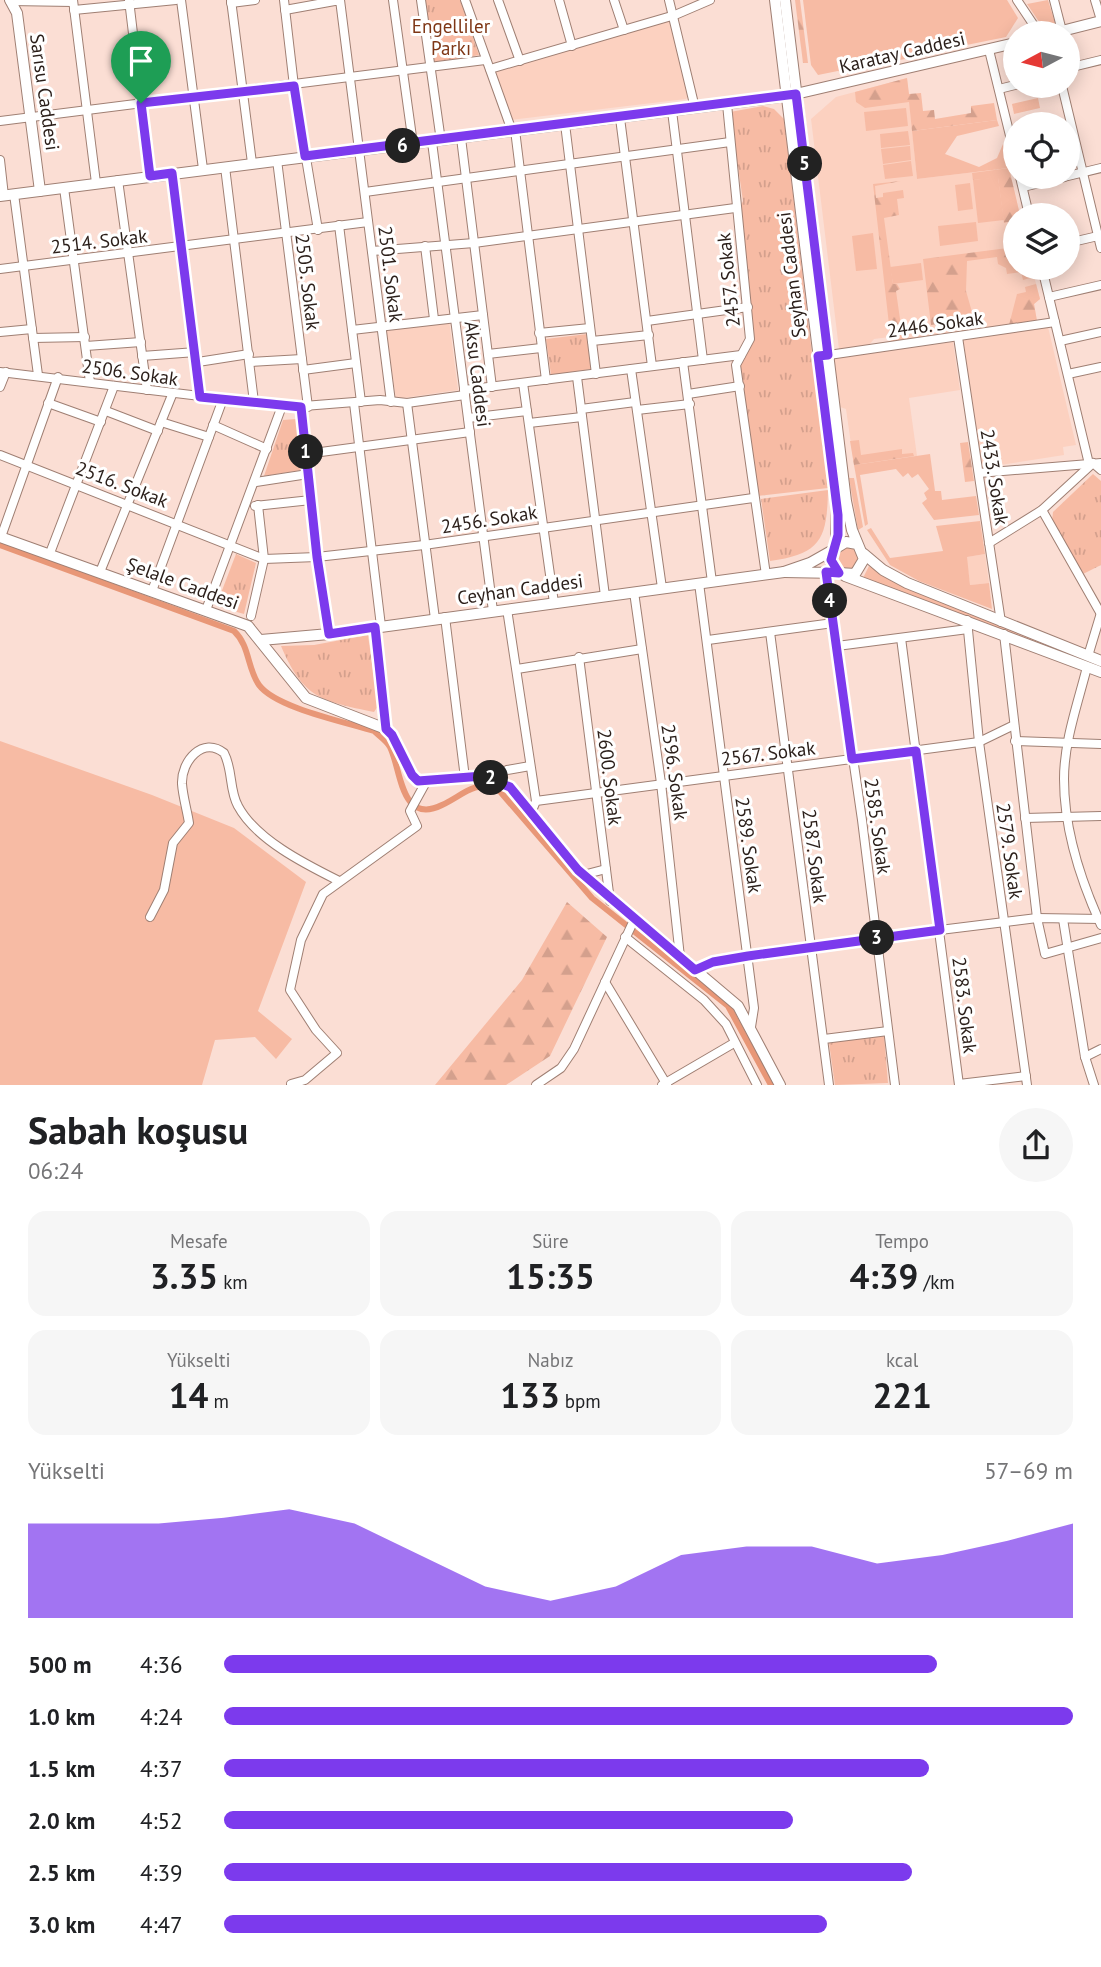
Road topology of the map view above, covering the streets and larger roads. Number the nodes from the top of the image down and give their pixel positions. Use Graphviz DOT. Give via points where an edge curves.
graph roads {
  1 [pos="10,0"];
  2 [pos="176,0"];
  3 [pos="181,0"];
  4 [pos="255,0"];
  5 [pos="284,0"];
  6 [pos="340,0"];
  7 [pos="393,0"];
  8 [pos="421,0"];
  9 [pos="465,0"];
  10 [pos="498,0"];
  11 [pos="559,0"];
  12 [pos="614,0"];
  13 [pos="669,0"];
  14 [pos="710,0"];
  15 [pos="775,0"];
  16 [pos="785,0"];
  17 [pos="1028,0"];
  18 [pos="1054,0"];
  19 [pos="1095,0"];
  20 [pos="231,1"];
  21 [pos="1018,1"];
  22 [pos="129,3"];
  23 [pos="74,4"];
  24 [pos="285,10"];
  25 [pos="674,15"];
  26 [pos="1101,20"];
  27 [pos="1032,21"];
  28 [pos="1057,21"];
  29 [pos="1080,26"];
  30 [pos="624,30"];
  31 [pos="572,46"];
  32 [pos="1003,46"];
  33 [pos="989,50"];
  34 [pos="1101,60"];
  35 [pos="485,61"];
  36 [pos="520,61"];
  37 [pos="1080,65"];
  38 [pos="431,67"];
  39 [pos="490,69"];
  40 [pos="403,71"];
  41 [pos="349,77"];
  42 [pos="294,86"];
  43 [pos="1003,88"];
  44 [pos="999,89"];
  45 [pos="243,91"];
  46 [pos="791,95"];
  47 [pos="195,97"];
  48 [pos="1065,98"];
  49 [pos="141,103"];
  50 [pos="727,104"];
  51 [pos="695,108"];
  52 [pos="89,110"];
  53 [pos="673,111"];
  54 [pos="1004,112"];
  55 [pos="31,117"];
  56 [pos="620,118"];
  57 [pos="0,121"];
  58 [pos="565,124"];
  59 [pos="514,131"];
  60 [pos="461,138"];
  61 [pos="436,141"];
  62 [pos="730,142"];
  63 [pos="413,144"];
  64 [pos="678,149"];
  65 [pos="360,151"];
  66 [pos="305,156"];
  67 [pos="625,158"];
  68 [pos="0,160"];
  69 [pos="277,160"];
  70 [pos="252,163"];
  71 [pos="571,164"];
  72 [pos="225,166"];
  73 [pos="1101,168"];
  74 [pos="203,169"];
  75 [pos="520,171"];
  76 [pos="172,173"];
  77 [pos="1083,173"];
  78 [pos="1080,174"];
  79 [pos="150,176"];
  80 [pos="466,176"];
  81 [pos="118,180"];
  82 [pos="437,181"];
  83 [pos="96,183"];
  84 [pos="64,188"];
  85 [pos="40,191"];
  86 [pos="365,191"];
  87 [pos="6,195"];
  88 [pos="735,208"];
  89 [pos="686,215"];
  90 [pos="633,221"];
  91 [pos="368,222"];
  92 [pos="339,225"];
  93 [pos="579,229"];
  94 [pos="318,230"];
  95 [pos="286,234"];
  96 [pos="527,235"];
  97 [pos="1098,236"];
  98 [pos="1080,240"];
  99 [pos="233,241"];
  100 [pos="474,243"];
  101 [pos="445,245"];
  102 [pos="182,246"];
  103 [pos="425,246"];
  104 [pos="1101,248"];
  105 [pos="372,251"];
  106 [pos="128,255"];
  107 [pos="73,261"];
  108 [pos="23,266"];
  109 [pos="0,269"];
  110 [pos="1045,280"];
  111 [pos="1101,285"];
  112 [pos="1049,297"];
  113 [pos="748,307"];
  114 [pos="698,314"];
  115 [pos="483,315"];
  116 [pos="454,317"];
  117 [pos="434,318"];
  118 [pos="647,321"];
  119 [pos="1055,322"];
  120 [pos="382,325"];
  121 [pos="590,328"];
  122 [pos="352,330"];
  123 [pos="1101,331"];
  124 [pos="0,332"];
  125 [pos="33,333"];
  126 [pos="539,333"];
  127 [pos="649,335"];
  128 [pos="958,337"];
  129 [pos="85,341"];
  130 [pos="592,341"];
  131 [pos="1060,341"];
  132 [pos="141,342"];
  133 [pos="541,348"];
  134 [pos="195,352"];
  135 [pos="488,354"];
  136 [pos="741,355"];
  137 [pos="142,356"];
  138 [pos="823,356"];
  139 [pos="249,358"];
  140 [pos="302,359"];
  141 [pos="703,360"];
  142 [pos="198,362"];
  143 [pos="683,362"];
  144 [pos="356,363"];
  145 [pos="652,366"];
  146 [pos="1101,367"];
  147 [pos="631,369"];
  148 [pos="303,370"];
  149 [pos="3,372"];
  150 [pos="38,374"];
  151 [pos="596,374"];
  152 [pos="1068,374"];
  153 [pos="58,377"];
  154 [pos="577,377"];
  155 [pos="546,380"];
  156 [pos="90,382"];
  157 [pos="523,383"];
  158 [pos="114,386"];
  159 [pos="740,386"];
  160 [pos="0,387"];
  161 [pos="492,387"];
  162 [pos="147,390"];
  163 [pos="464,392"];
  164 [pos="688,394"];
  165 [pos="172,395"];
  166 [pos="200,397"];
  167 [pos="223,399"];
  168 [pos="254,402"];
  169 [pos="391,402"];
  170 [pos="48,403"];
  171 [pos="358,403"];
  172 [pos="407,403"];
  173 [pos="690,404"];
  174 [pos="282,406"];
  175 [pos="636,406"];
  176 [pos="305,407"];
  177 [pos="106,411"];
  178 [pos="527,411"];
  179 [pos="581,413"];
  180 [pos="468,418"];
  181 [pos="101,422"];
  182 [pos="529,423"];
  183 [pos="213,425"];
  184 [pos="159,426"];
  185 [pos="470,432"];
  186 [pos="209,437"];
  187 [pos="412,440"];
  188 [pos="359,447"];
  189 [pos="267,449"];
  190 [pos="306,454"];
  191 [pos="0,455"];
  192 [pos="1094,463"];
  193 [pos="28,466"];
  194 [pos="1101,470"];
  195 [pos="308,474"];
  196 [pos="979,474"];
  197 [pos="256,482"];
  198 [pos="77,483"];
  199 [pos="754,498"];
  200 [pos="311,500"];
  201 [pos="129,503"];
  202 [pos="258,505"];
  203 [pos="703,505"];
  204 [pos="246,507"];
  205 [pos="1042,510"];
  206 [pos="651,512"];
  207 [pos="596,519"];
  208 [pos="179,523"];
  209 [pos="543,526"];
  210 [pos="0,537"];
  211 [pos="483,537"];
  212 [pos="989,542"];
  213 [pos="232,544"];
  214 [pos="857,544"];
  215 [pos="424,545"];
  216 [pos="834,548"];
  217 [pos="372,551"];
  218 [pos="50,553"];
  219 [pos="864,554"];
  220 [pos="317,557"];
  221 [pos="264,559"];
  222 [pos="100,572"];
  223 [pos="784,572"];
  224 [pos="826,572"];
  225 [pos="842,574"];
  226 [pos="766,575"];
  227 [pos="712,582"];
  228 [pos="699,583"];
  229 [pos="662,588"];
  230 [pos="152,591"];
  231 [pos="634,592"];
  232 [pos="605,596"];
  233 [pos="554,603"];
  234 [pos="507,609"];
  235 [pos="206,610"];
  236 [pos="493,611"];
  237 [pos="1101,613"];
  238 [pos="251,617"];
  239 [pos="440,618"];
  240 [pos="1001,622"];
  241 [pos="833,624"];
  242 [pos="967,624"];
  243 [pos="378,626"];
  244 [pos="770,632"];
  245 [pos="329,634"];
  246 [pos="1003,634"];
  247 [pos="901,638"];
  248 [pos="261,640"];
  249 [pos="708,640"];
  250 [pos="837,646"];
  251 [pos="642,649"];
  252 [pos="579,657"];
  253 [pos="1101,661"];
  254 [pos="1088,662"];
  255 [pos="517,669"];
  256 [pos="1101,672"];
  257 [pos="1014,725"];
  258 [pos="386,729"];
  259 [pos="1016,741"];
  260 [pos="979,742"];
  261 [pos="1069,742"];
  262 [pos="1101,744"];
  263 [pos="916,751"];
  264 [pos="852,759"];
  265 [pos="530,766"];
  266 [pos="788,766"];
  267 [pos="724,774"];
  268 [pos="465,778"];
  269 [pos="493,778"];
  270 [pos="426,782"];
  271 [pos="661,783"];
  272 [pos="597,793"];
  273 [pos="536,801"];
  274 [pos="531,813"];
  275 [pos="1068,815"];
  276 [pos="1101,816"];
  277 [pos="1025,818"];
  278 [pos="606,869"];
  279 [pos="583,875"];
  280 [pos="339,881"];
  281 [pos="610,901"];
  282 [pos="150,917"];
  283 [pos="1037,918"];
  284 [pos="1063,919"];
  285 [pos="634,920"];
  286 [pos="1100,921"];
  287 [pos="1005,924"];
  288 [pos="940,930"];
  289 [pos="625,937"];
  290 [pos="877,938"];
  291 [pos="1101,938"];
  292 [pos="811,948"];
  293 [pos="1066,948"];
  294 [pos="748,956"];
  295 [pos="680,957"];
  296 [pos="695,970"];
  297 [pos="605,982"];
  298 [pos="751,1027"];
  299 [pos="888,1031"];
  300 [pos="824,1039"];
  301 [pos="734,1043"];
  302 [pos="1101,1049"];
  303 [pos="1085,1057"];
  304 [pos="1026,1081"];
  305 [pos="291,1084"];
  306 [pos="665,1084"];
  307 [pos="536,1085"];
  308 [pos="757,1085"];
  309 [pos="780,1085"];
  310 [pos="829,1085"];
  311 [pos="895,1085"];
  312 [pos="959,1085"];
  313 [pos="1094,1085"];
  1 -- 23 [label="street"];
  1 -- 55 [label="street, Sarısu Caddesi" via="17,13"];
  2 -- 22 [label="street"];
  3 -- 47 [label="street"];
  4 -- 20 [label="street"];
  5 -- 24 [label="street"];
  6 -- 24 [label="street"];
  6 -- 41 [label="street, 2501. Sokak"];
  7 -- 40 [label="street"];
  8 -- 38 [label="street, Aksu Caddesi"];
  9 -- 35 [label="street"];
  10 -- 36 [label="street"];
  11 -- 31 [label="street"];
  12 -- 30 [label="street"];
  13 -- 25 [label="street"];
  14 -- 25 [label="street"];
  15 -- 46 [label="street, Seyhan Caddesi"];
  16 -- 46 [label="street, Seyhan Caddesi"];
  17 -- 21 [label="street"];
  18 -- 28 [label="street"];
  19 -- 26 [label="street"];
  20 -- 45 [label="street"];
  21 -- 27 [label="street"];
  22 -- 23 [label="street"];
  22 -- 49 [label="street"];
  23 -- 52 [label="street"];
  24 -- 42 [label="street"];
  25 -- 30 [label="street"];
  25 -- 51 [label="street"];
  26 -- 29 [label="street"];
  30 -- 31 [label="street"];
  31 -- 36 [label="street"];
  32 -- 33 [label="street, Karatay Caddesi"];
  33 -- 44 [label="street"];
  33 -- 46 [label="street, Karatay Caddesi"];
  34 -- 37 [label="street"];
  35 -- 38 [label="street"];
  35 -- 39 [label="street"];
  36 -- 39 [label="street"];
  38 -- 40 [label="street"];
  38 -- 61 [label="street, Aksu Caddesi"];
  39 -- 59 [label="street"];
  40 -- 41 [label="street"];
  40 -- 63 [label="street"];
  41 -- 42 [label="street"];
  41 -- 65 [label="street, 2501. Sokak"];
  42 -- 45 [label="street"];
  42 -- 66 [label="street"];
  43 -- 44 [label="street"];
  44 -- 54 [label="street"];
  45 -- 47 [label="street"];
  45 -- 70 [label="street"];
  46 -- 50 [label="street, Karatay Caddesi"];
  46 -- 138 [label="street, Seyhan Caddesi"];
  47 -- 49 [label="street"];
  47 -- 74 [label="street"];
  48 -- 77 [label="street"];
  49 -- 52 [label="street"];
  49 -- 79 [label="street"];
  50 -- 51 [label="street, Karatay Caddesi"];
  50 -- 62 [label="street, 2457. Sokak"];
  51 -- 53 [label="street, Karatay Caddesi"];
  52 -- 55 [label="street"];
  52 -- 83 [label="street"];
  53 -- 56 [label="street, Karatay Caddesi"];
  53 -- 64 [label="street"];
  55 -- 57 [label="street"];
  55 -- 85 [label="street, Sarısu Caddesi"];
  56 -- 58 [label="street, Karatay Caddesi"];
  56 -- 67 [label="street"];
  58 -- 59 [label="street, Karatay Caddesi"];
  58 -- 71 [label="street"];
  59 -- 60 [label="street, Karatay Caddesi"];
  59 -- 75 [label="street"];
  60 -- 61 [label="street, Karatay Caddesi"];
  60 -- 80 [label="street"];
  61 -- 63 [label="street, Karatay Caddesi"];
  61 -- 82 [label="street, Aksu Caddesi"];
  62 -- 64 [label="street"];
  62 -- 88 [label="street, 2457. Sokak"];
  63 -- 65 [label="street, Karatay Caddesi"];
  64 -- 67 [label="street"];
  64 -- 89 [label="street"];
  65 -- 66 [label="street, Karatay Caddesi"];
  65 -- 86 [label="street, 2501. Sokak"];
  66 -- 69 [label="street, Karatay Caddesi"];
  66 -- 94 [label="street"];
  67 -- 71 [label="street"];
  67 -- 90 [label="street"];
  68 -- 87 [label="street"];
  69 -- 70 [label="street, Karatay Caddesi"];
  69 -- 95 [label="street, 2505. Sokak"];
  70 -- 72 [label="street, Karatay Caddesi"];
  71 -- 75 [label="street"];
  71 -- 93 [label="street"];
  72 -- 74 [label="street, Karatay Caddesi"];
  72 -- 99 [label="street"];
  73 -- 77 [label="street"];
  74 -- 76 [label="street, Karatay Caddesi"];
  75 -- 80 [label="street"];
  75 -- 96 [label="street"];
  76 -- 79 [label="street, Karatay Caddesi"];
  76 -- 102 [label="street"];
  77 -- 78 [label="street"];
  77 -- 97 [label="street"];
  79 -- 81 [label="street, Karatay Caddesi"];
  80 -- 82 [label="street"];
  80 -- 100 [label="street"];
  81 -- 83 [label="street, Karatay Caddesi"];
  81 -- 106 [label="street"];
  82 -- 86 [label="street"];
  82 -- 101 [label="street, Aksu Caddesi"];
  83 -- 84 [label="street, Karatay Caddesi"];
  84 -- 85 [label="street, Karatay Caddesi"];
  84 -- 107 [label="street"];
  85 -- 87 [label="street, Karatay Caddesi"];
  86 -- 91 [label="street, 2501. Sokak"];
  87 -- 108 [label="street"];
  88 -- 89 [label="street"];
  88 -- 113 [label="street, 2457. Sokak"];
  89 -- 90 [label="street"];
  89 -- 114 [label="street"];
  90 -- 93 [label="street"];
  90 -- 118 [label="street"];
  91 -- 92 [label="street, 2514. Sokak"];
  91 -- 105 [label="street, 2501. Sokak"];
  92 -- 94 [label="street, 2514. Sokak"];
  92 -- 122 [label="street"];
  93 -- 96 [label="street"];
  93 -- 121 [label="street"];
  94 -- 95 [label="street, 2514. Sokak"];
  95 -- 99 [label="street, 2514. Sokak"];
  95 -- 140 [label="street, 2505. Sokak"];
  96 -- 100 [label="street"];
  96 -- 126 [label="street"];
  97 -- 98 [label="street"];
  97 -- 104 [label="street"];
  99 -- 102 [label="street, 2514. Sokak"];
  99 -- 139 [label="street"];
  100 -- 101 [label="street"];
  100 -- 115 [label="street"];
  101 -- 103 [label="street"];
  101 -- 116 [label="street, Aksu Caddesi"];
  102 -- 106 [label="street, 2514. Sokak"];
  102 -- 134 [label="street"];
  103 -- 105 [label="street"];
  103 -- 117 [label="street"];
  105 -- 120 [label="street, 2501. Sokak"];
  106 -- 107 [label="street, 2514. Sokak"];
  106 -- 132 [label="street"];
  107 -- 108 [label="street, 2514. Sokak"];
  107 -- 129 [label="street"];
  108 -- 109 [label="street, 2514. Sokak"];
  108 -- 125 [label="street"];
  110 -- 112 [label="street"];
  111 -- 112 [label="street"];
  112 -- 119 [label="street"];
  113 -- 114 [label="street"];
  113 -- 136 [label="street, 2457. Sokak" via="750,339"];
  114 -- 118 [label="street"];
  114 -- 141 [label="street"];
  115 -- 116 [label="street"];
  115 -- 135 [label="street"];
  116 -- 117 [label="street"];
  116 -- 163 [label="street, Aksu Caddesi"];
  117 -- 120 [label="street"];
  118 -- 127 [label="street"];
  119 -- 128 [label="street, 2446. Sokak"];
  119 -- 131 [label="street"];
  120 -- 122 [label="street"];
  120 -- 169 [label="street, 2501. Sokak"];
  121 -- 126 [label="street"];
  121 -- 130 [label="street"];
  122 -- 144 [label="street"];
  123 -- 131 [label="street"];
  124 -- 125 [label="street"];
  125 -- 129 [label="street"];
  125 -- 150 [label="street"];
  126 -- 133 [label="street"];
  127 -- 130 [label="street"];
  127 -- 145 [label="street"];
  128 -- 138 [label="street, 2446. Sokak"];
  128 -- 196 [label="street, 2433. Sokak"];
  129 -- 132 [label="street"];
  129 -- 156 [label="street"];
  130 -- 151 [label="street"];
  131 -- 152 [label="street"];
  132 -- 137 [label="street"];
  133 -- 135 [label="street"];
  133 -- 155 [label="street"];
  134 -- 137 [label="street"];
  134 -- 142 [label="street"];
  135 -- 161 [label="street"];
  136 -- 141 [label="street, 2506. Sokak"];
  136 -- 159 [label="street, 2457. Sokak" via="736,365"];
  137 -- 162 [label="street"];
  138 -- 214 [label="street, Seyhan Caddesi" via="847,512"];
  138 -- 216 [label="street, Seyhan Caddesi" via="838,515"];
  139 -- 140 [label="street"];
  139 -- 142 [label="street"];
  139 -- 168 [label="street"];
  140 -- 148 [label="street, 2505. Sokak"];
  141 -- 143 [label="street, 2506. Sokak"];
  142 -- 166 [label="street"];
  143 -- 145 [label="street, 2506. Sokak"];
  143 -- 164 [label="street"];
  144 -- 148 [label="street"];
  144 -- 171 [label="street"];
  145 -- 147 [label="street, 2506. Sokak"];
  146 -- 152 [label="street"];
  147 -- 151 [label="street, 2506. Sokak"];
  147 -- 175 [label="street"];
  148 -- 176 [label="street, 2505. Sokak"];
  149 -- 150 [label="street, 2506. Sokak"];
  149 -- 160 [label="street"];
  150 -- 153 [label="street, 2506. Sokak"];
  151 -- 154 [label="street, 2506. Sokak"];
  152 -- 192 [label="street"];
  153 -- 156 [label="street, 2506. Sokak"];
  153 -- 170 [label="street"];
  154 -- 155 [label="street, 2506. Sokak"];
  154 -- 179 [label="street"];
  155 -- 157 [label="street, 2506. Sokak"];
  156 -- 158 [label="street, 2506. Sokak"];
  157 -- 161 [label="street, 2506. Sokak"];
  157 -- 178 [label="street"];
  158 -- 162 [label="street, 2506. Sokak"];
  158 -- 177 [label="street"];
  159 -- 164 [label="street"];
  159 -- 199 [label="street, 2457. Sokak"];
  161 -- 163 [label="street, 2506. Sokak"];
  162 -- 165 [label="street, 2506. Sokak"];
  163 -- 172 [label="street, 2506. Sokak"];
  163 -- 180 [label="street, Aksu Caddesi"];
  164 -- 173 [label="street"];
  165 -- 166 [label="street, 2506. Sokak"];
  165 -- 184 [label="street"];
  166 -- 167 [label="street, 2506. Sokak"];
  167 -- 168 [label="street, 2506. Sokak"];
  167 -- 183 [label="street"];
  168 -- 174 [label="street, 2506. Sokak"];
  169 -- 171 [label="street, 2506. Sokak"];
  169 -- 172 [label="street, 2506. Sokak"];
  170 -- 181 [label="street"];
  170 -- 193 [label="street"];
  171 -- 176 [label="street, 2506. Sokak"];
  171 -- 188 [label="street"];
  172 -- 187 [label="street"];
  173 -- 175 [label="street"];
  173 -- 203 [label="street"];
  174 -- 176 [label="street, 2506. Sokak"];
  174 -- 189 [label="street"];
  175 -- 179 [label="street"];
  175 -- 206 [label="street"];
  176 -- 190 [label="street, 2505. Sokak"];
  177 -- 181 [label="street"];
  177 -- 184 [label="street"];
  178 -- 180 [label="street"];
  178 -- 182 [label="street"];
  179 -- 182 [label="street"];
  179 -- 207 [label="street"];
  180 -- 185 [label="street, Aksu Caddesi"];
  181 -- 198 [label="street"];
  182 -- 209 [label="street"];
  183 -- 186 [label="street"];
  183 -- 189 [label="street"];
  184 -- 186 [label="street"];
  184 -- 201 [label="street"];
  185 -- 187 [label="street"];
  185 -- 211 [label="street, Aksu Caddesi"];
  186 -- 208 [label="street"];
  187 -- 188 [label="street"];
  187 -- 215 [label="street"];
  188 -- 190 [label="street"];
  188 -- 217 [label="street"];
  189 -- 197 [label="street"];
  190 -- 195 [label="street, 2505. Sokak"];
  191 -- 193 [label="street, 2516. Sokak"];
  192 -- 194 [label="street"];
  192 -- 196 [label="street"];
  192 -- 205 [label="street"];
  193 -- 198 [label="street, 2516. Sokak"];
  193 -- 210 [label="street"];
  195 -- 197 [label="street"];
  195 -- 200 [label="street, 2505. Sokak"];
  196 -- 212 [label="street, 2433. Sokak"];
  197 -- 204 [label="street"];
  198 -- 201 [label="street, 2516. Sokak"];
  198 -- 218 [label="street"];
  199 -- 203 [label="street, 2456. Sokak"];
  199 -- 226 [label="street, 2457. Sokak"];
  200 -- 202 [label="street"];
  200 -- 220 [label="street, 2505. Sokak"];
  201 -- 208 [label="street, 2516. Sokak"];
  201 -- 222 [label="street"];
  202 -- 204 [label="street"];
  202 -- 221 [label="street"];
  203 -- 206 [label="street, 2456. Sokak"];
  203 -- 227 [label="street"];
  204 -- 213 [label="street"];
  205 -- 212 [label="street"];
  205 -- 237 [label="street"];
  206 -- 207 [label="street, 2456. Sokak"];
  206 -- 229 [label="street"];
  207 -- 209 [label="street, 2456. Sokak"];
  207 -- 232 [label="street"];
  208 -- 213 [label="street, 2516. Sokak"];
  208 -- 230 [label="street"];
  209 -- 211 [label="street, 2456. Sokak"];
  209 -- 233 [label="street"];
  210 -- 218 [label="street, Şelale Caddesi"];
  211 -- 215 [label="street, 2456. Sokak"];
  211 -- 236 [label="street, Aksu Caddesi"];
  212 -- 240 [label="street, 2433. Sokak"];
  213 -- 221 [label="street, 2456. Sokak"];
  213 -- 235 [label="street"];
  214 -- 216 [label="street" via="846,542"];
  214 -- 219 [label="street"];
  215 -- 217 [label="street, 2456. Sokak"];
  215 -- 239 [label="street"];
  216 -- 223 [label="street, Ceyhan Caddesi"];
  216 -- 225 [label="street" via="832,566"];
  217 -- 220 [label="street, 2456. Sokak"];
  217 -- 243 [label="street"];
  218 -- 222 [label="street, Şelale Caddesi"];
  219 -- 225 [label="street" via="860,570"];
  219 -- 240 [label="street, Ceyhan Caddesi" via="890,574"];
  220 -- 221 [label="street, 2456. Sokak"];
  220 -- 245 [label="street, 2505. Sokak"];
  221 -- 238 [label="street"];
  222 -- 230 [label="street, Şelale Caddesi"];
  223 -- 224 [label="street, Ceyhan Caddesi"];
  223 -- 226 [label="street, Ceyhan Caddesi"];
  224 -- 225 [label="street, Ceyhan Caddesi"];
  224 -- 241 [label="street, 2585. Sokak"];
  225 -- 242 [label="street, Ceyhan Caddesi"];
  226 -- 227 [label="street, Ceyhan Caddesi"];
  227 -- 228 [label="street, Ceyhan Caddesi"];
  228 -- 229 [label="street, Ceyhan Caddesi"];
  228 -- 249 [label="street, 2589. Sokak"];
  229 -- 231 [label="street, Ceyhan Caddesi"];
  230 -- 235 [label="street, Şelale Caddesi"];
  231 -- 232 [label="street, Ceyhan Caddesi"];
  231 -- 251 [label="street, 2596. Sokak"];
  232 -- 233 [label="street, Ceyhan Caddesi"];
  233 -- 234 [label="street, Ceyhan Caddesi"];
  234 -- 236 [label="street, Ceyhan Caddesi"];
  234 -- 255 [label="street"];
  235 -- 248 [label="street, Şelale Caddesi" via="248,626"];
  236 -- 239 [label="street, Ceyhan Caddesi"];
  237 -- 254 [label="street"];
  239 -- 243 [label="street, Ceyhan Caddesi"];
  239 -- 268 [label="street"];
  240 -- 254 [label="street, Ceyhan Caddesi"];
  241 -- 244 [label="street"];
  241 -- 250 [label="street, 2585. Sokak"];
  242 -- 246 [label="street, Ceyhan Caddesi"];
  242 -- 247 [label="street"];
  242 -- 260 [label="street, 2579. Sokak"];
  243 -- 245 [label="street, Ceyhan Caddesi"];
  243 -- 258 [label="street"];
  244 -- 249 [label="street"];
  244 -- 266 [label="street, 2587. Sokak"];
  245 -- 248 [label="street, Ceyhan Caddesi"];
  246 -- 254 [label="street, Ceyhan Caddesi"];
  246 -- 257 [label="street"];
  247 -- 250 [label="street"];
  247 -- 263 [label="street, 2583. Sokak"];
  248 -- 258 [label="street, Şelale Caddesi" via="306,698"];
  249 -- 267 [label="street, 2589. Sokak"];
  250 -- 264 [label="street, 2585. Sokak"];
  251 -- 252 [label="street"];
  251 -- 271 [label="street, 2596. Sokak"];
  252 -- 255 [label="street"];
  252 -- 272 [label="street, 2600. Sokak"];
  253 -- 254 [label="street, Ceyhan Caddesi"];
  254 -- 256 [label="street, Ceyhan Caddesi"];
  254 -- 261 [label="street"];
  255 -- 265 [label="street"];
  257 -- 259 [label="street"];
  257 -- 260 [label="street, 2567. Sokak"];
  258 -- 270 [label="street" via="412,775"];
  259 -- 261 [label="street"];
  259 -- 277 [label="street"];
  260 -- 263 [label="street, 2567. Sokak"];
  260 -- 287 [label="street, 2579. Sokak"];
  261 -- 262 [label="street"];
  261 -- 275 [label="street" via="1064,779"];
  263 -- 264 [label="street, 2567. Sokak"];
  263 -- 288 [label="street, 2583. Sokak"];
  264 -- 266 [label="street, 2567. Sokak"];
  264 -- 290 [label="street, 2585. Sokak"];
  265 -- 269 [label="street"];
  265 -- 273 [label="street"];
  266 -- 267 [label="street, 2567. Sokak"];
  266 -- 292 [label="street, 2587. Sokak"];
  267 -- 271 [label="street, 2567. Sokak"];
  267 -- 294 [label="street, 2589. Sokak"];
  268 -- 269 [label="street"];
  268 -- 270 [label="street"];
  269 -- 274 [label="street" via="510,787"];
  270 -- 280 [label="street" via="410,811 417,826"];
  271 -- 272 [label="street, 2567. Sokak"];
  271 -- 295 [label="street, 2596. Sokak"];
  272 -- 273 [label="street, 2567. Sokak"];
  272 -- 278 [label="street, 2600. Sokak"];
  273 -- 274 [label="street"];
  274 -- 279 [label="street"];
  275 -- 276 [label="street"];
  275 -- 277 [label="street"];
  275 -- 286 [label="street" via="1072,851"];
  277 -- 283 [label="street"];
  278 -- 279 [label="street"];
  278 -- 281 [label="street, 2600. Sokak"];
  279 -- 281 [label="street"];
  280 -- 282 [label="street" via="298,859 250,823 235,799 224,753 215,746 207,747 195,753 185,771 182,781 188,823 173,843 164,890"];
  280 -- 305 [label="street" via="315,906 290,983 305,1014 337,1053 305,1080"];
  281 -- 285 [label="street"];
  283 -- 284 [label="street"];
  283 -- 287 [label="street"];
  283 -- 293 [label="street" via="1045,954"];
  284 -- 286 [label="street"];
  284 -- 293 [label="street"];
  285 -- 289 [label="street"];
  285 -- 295 [label="street"];
  287 -- 288 [label="street"];
  287 -- 304 [label="street, 2579. Sokak"];
  288 -- 290 [label="street"];
  288 -- 312 [label="street, 2583. Sokak"];
  289 -- 297 [label="street"];
  289 -- 301 [label="street" via="704,1000 726,1024"];
  290 -- 292 [label="street"];
  290 -- 299 [label="street, 2585. Sokak"];
  291 -- 293 [label="street"];
  292 -- 294 [label="street"];
  292 -- 300 [label="street, 2587. Sokak"];
  293 -- 303 [label="street"];
  294 -- 296 [label="street"];
  294 -- 298 [label="street, 2589. Sokak" via="754,1009"];
  295 -- 296 [label="street"];
  296 -- 298 [label="street" via="728,996"];
  297 -- 306 [label="street"];
  297 -- 307 [label="street" via="574,1049 561,1068"];
  298 -- 309 [label="street"];
  299 -- 300 [label="street"];
  299 -- 311 [label="street, 2585. Sokak"];
  300 -- 310 [label="street, 2587. Sokak"];
  301 -- 306 [label="street"];
  301 -- 308 [label="street"];
  302 -- 303 [label="street"];
  303 -- 313 [label="street"];
  304 -- 312 [label="street"];
}
